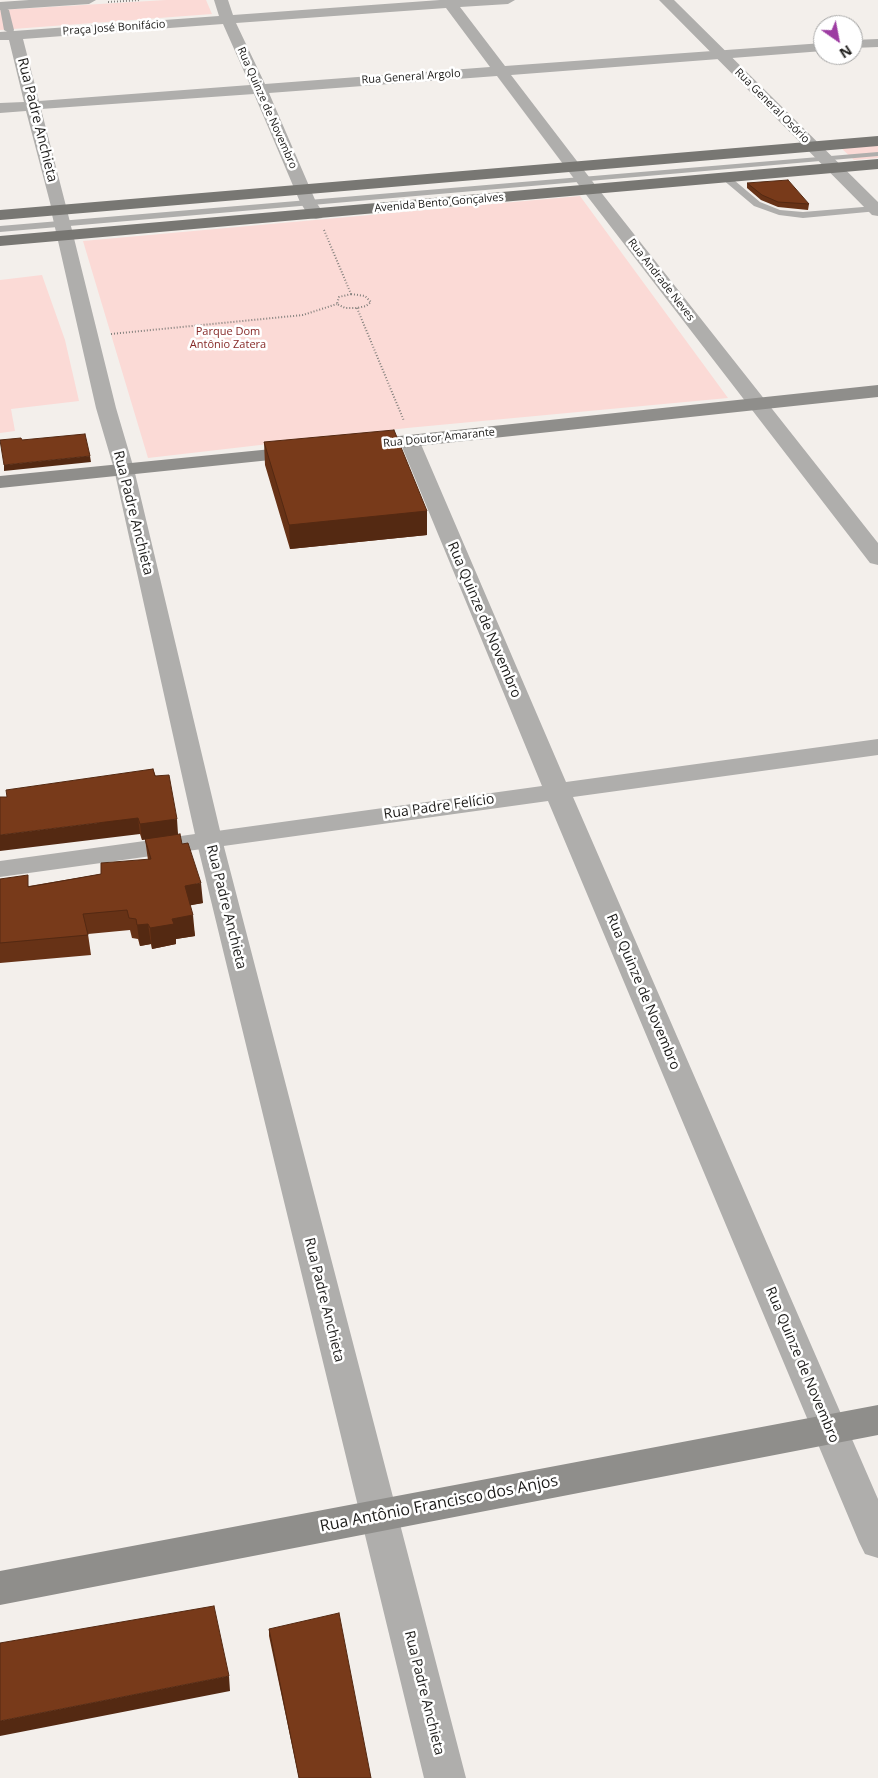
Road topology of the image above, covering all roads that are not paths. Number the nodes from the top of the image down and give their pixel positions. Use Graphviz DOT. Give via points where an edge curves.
graph roads {
  1 [pos="89,0"];
  2 [pos="221,0"];
  3 [pos="508,0"];
  4 [pos="666,0"];
  5 [pos="449,2"];
  6 [pos="6,5"];
  7 [pos="227,20"];
  8 [pos="8,34"];
  9 [pos="878,43"];
  10 [pos="863,44"];
  11 [pos="813,48"];
  12 [pos="720,55"];
  13 [pos="500,71"];
  14 [pos="257,87"];
  15 [pos="0,108"];
  16 [pos="35,108"];
  17 [pos="0,114"];
  18 [pos="878,141"];
  19 [pos="813,146"];
  20 [pos="878,154"];
  21 [pos="830,163"];
  22 [pos="878,164"];
  23 [pos="725,177"];
  24 [pos="582,178"];
  25 [pos="312,208"];
  26 [pos="877,210"];
  27 [pos="0,215"];
  28 [pos="62,223"];
  29 [pos="0,229"];
  30 [pos="0,241"];
  31 [pos="878,391"];
  32 [pos="759,404"];
  33 [pos="409,435"];
  34 [pos="124,469"];
  35 [pos="0,482"];
  36 [pos="878,558"];
  37 [pos="878,747"];
  38 [pos="557,791"];
  39 [pos="209,839"];
  40 [pos="0,869"];
  41 [pos="878,1420"];
  42 [pos="830,1430"];
  43 [pos="379,1516"];
  44 [pos="878,1542"];
  45 [pos="0,1588"];
  46 [pos="445,1778"];
  1 -- 6 [label="street"];
  2 -- 7 [label="street, Rua Quinze de Novembro"];
  3 -- 5 [label="street, Praça José Bonifácio"];
  4 -- 12 [label="street, Rua General Osório"];
  5 -- 7 [label="street, Praça José Bonifácio"];
  5 -- 13 [label="street, Rua Andrade Neves"];
  6 -- 8 [label="street"];
  7 -- 8 [label="street, Praça José Bonifácio"];
  7 -- 14 [label="street, Rua Quinze de Novembro"];
  8 -- 16 [label="street, Rua Padre Anchieta"];
  9 -- 10 [label="street"];
  11 -- 12 [label="street, Rua General Argolo"];
  12 -- 13 [label="street, Rua General Argolo"];
  12 -- 19 [label="street, Rua General Osório"];
  13 -- 14 [label="street, Rua General Argolo"];
  13 -- 24 [label="street, Rua Andrade Neves"];
  14 -- 16 [label="street, Rua General Argolo"];
  14 -- 25 [label="street, Rua Quinze de Novembro"];
  15 -- 16 [label="street, Rua General Argolo"];
  16 -- 17 [label="street, Rua General Argolo"];
  16 -- 28 [label="street, Rua Padre Anchieta"];
  18 -- 19 [label="main road, Avenida Bento Gonçalves"];
  19 -- 21 [label="street, Rua General Osório"];
  19 -- 24 [label="main road, Avenida Bento Gonçalves"];
  20 -- 21 [label="lane"];
  21 -- 22 [label="main road, Avenida Bento Gonçalves"];
  21 -- 23 [label="main road, Avenida Bento Gonçalves"];
  21 -- 24 [label="lane"];
  21 -- 26 [label="street, Rua General Osório"];
  23 -- 24 [label="main road, Avenida Bento Gonçalves"];
  23 -- 26 [label="lane" via="757,204 779,212 803,215"];
  24 -- 25 [label="main road, Avenida Bento Gonçalves"];
  24 -- 25 [label="main road, Avenida Bento Gonçalves"];
  24 -- 32 [label="street, Rua Andrade Neves"];
  25 -- 28 [label="main road, Avenida Bento Gonçalves"];
  25 -- 28 [label="main road, Avenida Bento Gonçalves"];
  27 -- 28 [label="main road, Avenida Bento Gonçalves"];
  28 -- 29 [label="lane"];
  28 -- 30 [label="main road, Avenida Bento Gonçalves"];
  28 -- 34 [label="street, Rua Padre Anchieta" via="106,408"];
  31 -- 32 [label="main road, Rua Doutor Amarante"];
  32 -- 33 [label="main road, Rua Doutor Amarante"];
  32 -- 36 [label="street, Rua Andrade Neves"];
  33 -- 34 [label="main road, Rua Doutor Amarante" via="333,449"];
  33 -- 38 [label="street, Rua Quinze de Novembro"];
  34 -- 35 [label="main road, Rua Doutor Amarante"];
  34 -- 39 [label="street, Rua Padre Anchieta"];
  37 -- 38 [label="street, Rua Padre Felício"];
  38 -- 39 [label="street, Rua Padre Felício"];
  38 -- 42 [label="street, Rua Quinze de Novembro"];
  39 -- 40 [label="street, Rua Padre Felício"];
  39 -- 43 [label="street, Rua Padre Anchieta"];
  41 -- 42 [label="main road, Rua Antônio Francisco dos Anjos"];
  42 -- 43 [label="main road, Rua Antônio Francisco dos Anjos"];
  42 -- 44 [label="street, Rua Quinze de Novembro"];
  43 -- 45 [label="main road, Rua Antônio Francisco dos Anjos"];
  43 -- 46 [label="street, Rua Padre Anchieta"];
}
